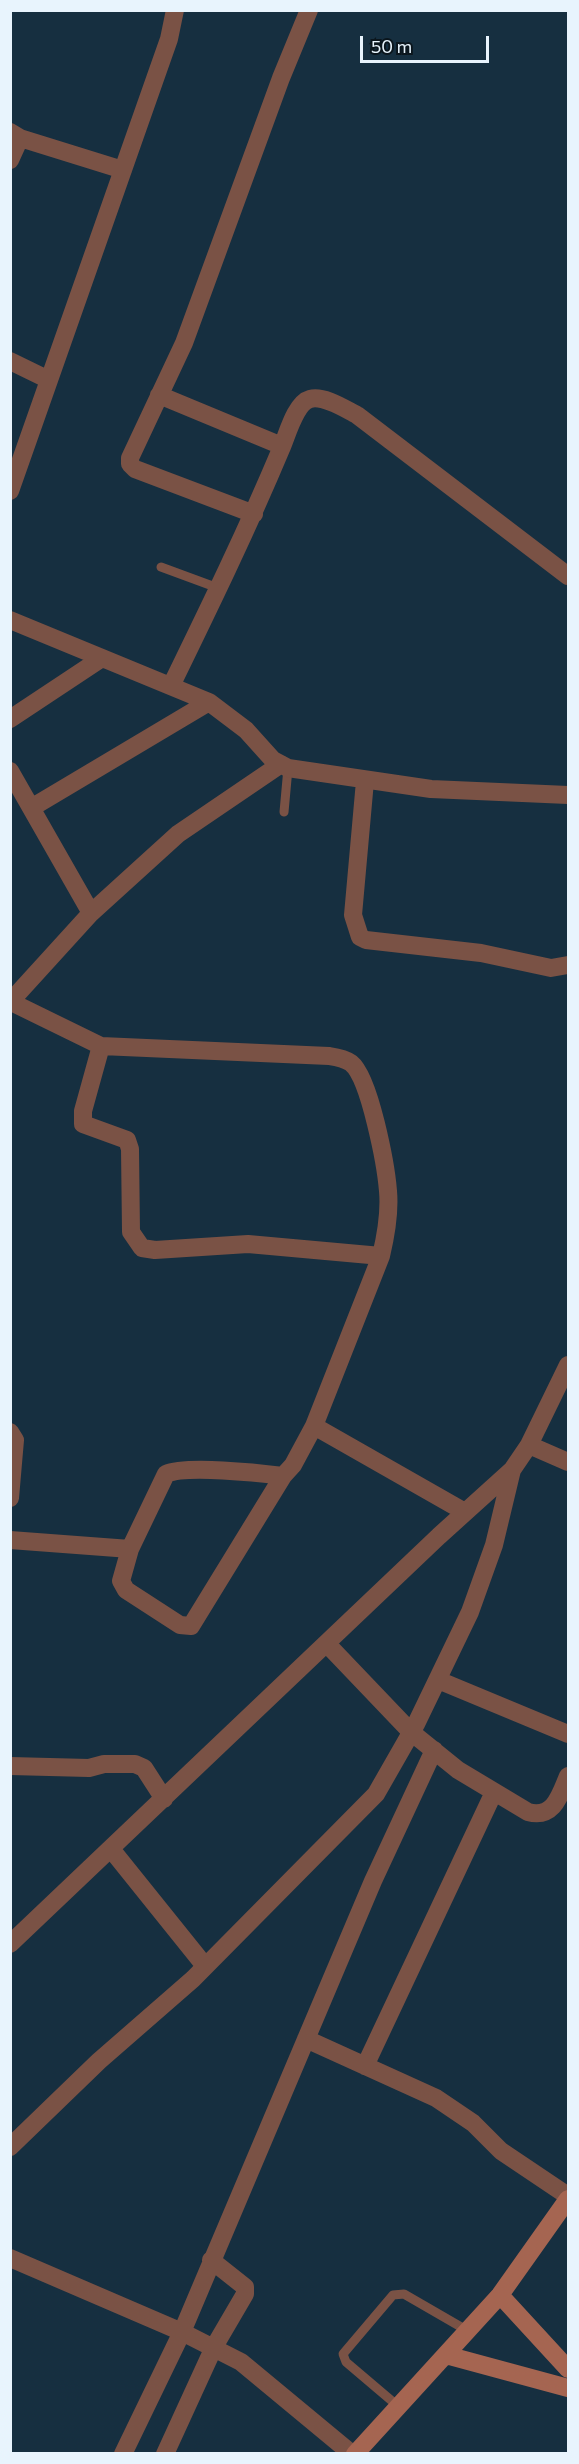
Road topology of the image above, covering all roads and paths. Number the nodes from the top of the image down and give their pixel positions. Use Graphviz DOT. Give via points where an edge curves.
graph roads {
  1 [pos="175,10"];
  2 [pos="309,10"];
  3 [pos="15,135"];
  4 [pos="10,160"];
  5 [pos="123,170"];
  6 [pos="10,361"];
  7 [pos="49,380"];
  8 [pos="159,395"];
  9 [pos="282,446"];
  10 [pos="10,491"];
  11 [pos="254,514"];
  12 [pos="160,567"];
  13 [pos="568,576"];
  14 [pos="218,588"];
  15 [pos="10,620"];
  16 [pos="102,658"];
  17 [pos="171,686"];
  18 [pos="209,702"];
  19 [pos="10,719"];
  20 [pos="285,766"];
  21 [pos="10,771"];
  22 [pos="365,781"];
  23 [pos="568,795"];
  24 [pos="31,808"];
  25 [pos="284,812"];
  26 [pos="91,913"];
  27 [pos="568,965"];
  28 [pos="11,1002"];
  29 [pos="102,1046"];
  30 [pos="381,1256"];
  31 [pos="568,1365"];
  32 [pos="314,1426"];
  33 [pos="10,1432"];
  34 [pos="529,1445"];
  35 [pos="568,1462"];
  36 [pos="512,1470"];
  37 [pos="284,1476"];
  38 [pos="10,1498"];
  39 [pos="465,1512"];
  40 [pos="10,1540"];
  41 [pos="130,1549"];
  42 [pos="327,1644"];
  43 [pos="438,1680"];
  44 [pos="411,1732"];
  45 [pos="568,1734"];
  46 [pos="434,1750"];
  47 [pos="10,1766"];
  48 [pos="568,1776"];
  49 [pos="494,1792"];
  50 [pos="164,1800"];
  51 [pos="111,1849"];
  52 [pos="10,1944"];
  53 [pos="206,1966"];
  54 [pos="306,2039"];
  55 [pos="365,2066"];
  56 [pos="10,2147"];
  57 [pos="568,2198"];
  58 [pos="10,2258"];
  59 [pos="212,2260"];
  60 [pos="500,2295"];
  61 [pos="468,2331"];
  62 [pos="182,2332"];
  63 [pos="214,2347"];
  64 [pos="446,2355"];
  65 [pos="568,2369"];
  66 [pos="568,2388"];
  67 [pos="399,2407"];
  68 [pos="123,2454"];
  69 [pos="165,2454"];
  70 [pos="354,2454"];
  1 -- 5 [label="street" via="172,32"];
  2 -- 8 [label="street" via="184,343"];
  3 -- 4 [label="street"];
  3 -- 5 [label="street"];
  5 -- 7 [label="street"];
  6 -- 7 [label="street"];
  7 -- 10 [label="street"];
  8 -- 9 [label="street"];
  8 -- 11 [label="street" via="131,453 130,464"];
  9 -- 11 [label="street"];
  9 -- 13 [label="street" via="304,402 312,398 334,404 411,455"];
  11 -- 14 [label="street"];
  12 -- 14 [label="lane"];
  14 -- 17 [label="street"];
  15 -- 16 [label="street"];
  16 -- 17 [label="street"];
  16 -- 19 [label="street"];
  17 -- 18 [label="street"];
  18 -- 20 [label="street" via="230,716 273,760"];
  18 -- 24 [label="street"];
  20 -- 22 [label="street"];
  20 -- 25 [label="lane"];
  20 -- 26 [label="street" via="178,834"];
  21 -- 24 [label="street"];
  22 -- 23 [label="street" via="431,789"];
  22 -- 27 [label="street" via="353,915 360,937 481,953 551,968"];
  24 -- 26 [label="street"];
  26 -- 28 [label="street"];
  28 -- 29 [label="street"];
  29 -- 30 [label="street" via="329,1056 350,1062 357,1070 375,1120 388,1193"];
  29 -- 30 [label="street" via="82,1118 88,1128 127,1140 131,1232 142,1248 248,1244"];
  30 -- 32 [label="street"];
  31 -- 34 [label="street"];
  32 -- 37 [label="street"];
  32 -- 39 [label="street"];
  33 -- 38 [label="street" via="15,1440"];
  34 -- 35 [label="street"];
  34 -- 36 [label="street"];
  36 -- 39 [label="street"];
  36 -- 43 [label="street" via="494,1545 470,1612"];
  37 -- 41 [label="street" via="189,1470 166,1474"];
  37 -- 41 [label="street" via="191,1626 180,1625 126,1590 121,1581"];
  39 -- 42 [label="street"];
  40 -- 41 [label="street"];
  42 -- 44 [label="street"];
  42 -- 50 [label="street"];
  43 -- 44 [label="street"];
  43 -- 45 [label="street"];
  44 -- 46 [label="street"];
  44 -- 53 [label="street" via="376,1794"];
  46 -- 49 [label="street"];
  46 -- 54 [label="street"];
  47 -- 50 [label="street" via="89,1768 135,1764 144,1768"];
  48 -- 49 [label="street" via="558,1800 548,1812 537,1815"];
  49 -- 55 [label="street"];
  50 -- 51 [label="street"];
  51 -- 52 [label="street"];
  51 -- 53 [label="street"];
  53 -- 56 [label="street"];
  54 -- 55 [label="street"];
  54 -- 59 [label="street"];
  55 -- 57 [label="street" via="436,2098"];
  57 -- 60 [label="main road"];
  58 -- 62 [label="street"];
  59 -- 62 [label="street"];
  59 -- 63 [label="street" via="245,2287 245,2294"];
  60 -- 61 [label="main road"];
  60 -- 65 [label="main road"];
  61 -- 64 [label="main road"];
  61 -- 67 [label="lane" via="404,2294 393,2295 343,2354 346,2362"];
  62 -- 63 [label="street"];
  62 -- 68 [label="street"];
  63 -- 69 [label="street"];
  63 -- 70 [label="street" via="241,2362"];
  64 -- 66 [label="main road"];
  64 -- 67 [label="main road"];
  67 -- 70 [label="main road"];
}
